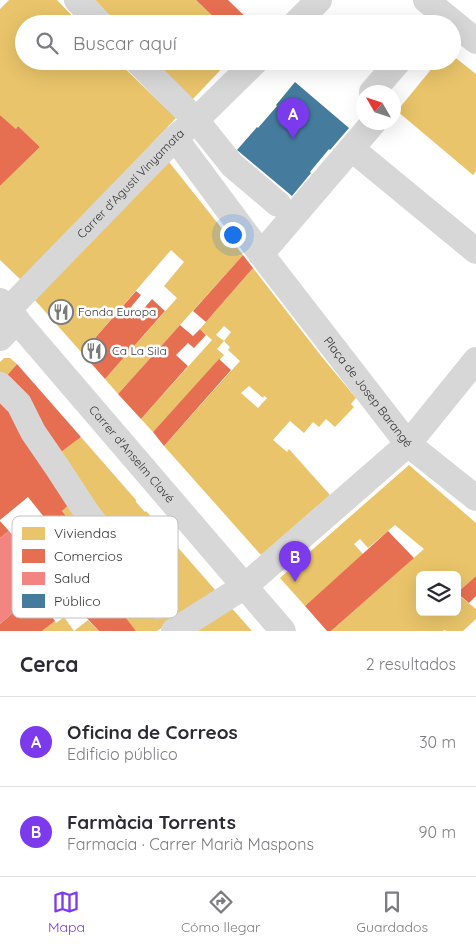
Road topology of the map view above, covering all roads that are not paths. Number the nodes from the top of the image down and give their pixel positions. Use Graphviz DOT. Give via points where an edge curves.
graph roads {
  1 [pos="78,0"];
  2 [pos="319,0"];
  3 [pos="426,0"];
  4 [pos="92,15"];
  5 [pos="304,15"];
  6 [pos="444,15"];
  7 [pos="461,29"];
  8 [pos="476,41"];
  9 [pos="146,70"];
  10 [pos="247,70"];
  11 [pos="391,70"];
  12 [pos="378,85"];
  13 [pos="196,120"];
  14 [pos="367,130"];
  15 [pos="175,138"];
  16 [pos="352,149"];
  17 [pos="278,204"];
  18 [pos="476,251"];
  19 [pos="261,254"];
  20 [pos="6,317"];
  21 [pos="476,360"];
  22 [pos="0,385"];
  23 [pos="408,444"];
  24 [pos="476,498"];
  25 [pos="89,516"];
  26 [pos="245,586"];
  27 [pos="173,625"];
  28 [pos="283,631"];
  1 -- 4 [label="street"];
  2 -- 5 [label="street"];
  3 -- 6 [label="street"];
  7 -- 8 [label="street"];
  9 -- 13 [label="street"];
  10 -- 13 [label="street, Carrer d'Agustí Vinyamata"];
  11 -- 12 [label="street"];
  13 -- 15 [label="street, Carrer d'Agustí Vinyamata"];
  13 -- 17 [label="street" via="232,166"];
  14 -- 16 [label="street"];
  15 -- 19 [label="street, Plaça de Josep Barangé"];
  15 -- 20 [label="street, Carrer d'Agustí Vinyamata"];
  16 -- 18 [label="street"];
  16 -- 19 [label="street"];
  19 -- 23 [label="street, Plaça de Josep Barangé"];
  20 -- 26 [label="street, Carrer d'Anselm Clavé"];
  21 -- 23 [label="street, Plaça de Josep Barangé"];
  22 -- 25 [label="street" via="19,404 33,432"];
  23 -- 24 [label="street"];
  23 -- 26 [label="street"];
  26 -- 27 [label="street"];
  26 -- 28 [label="street, Carrer d'Anselm Clavé"];
}
